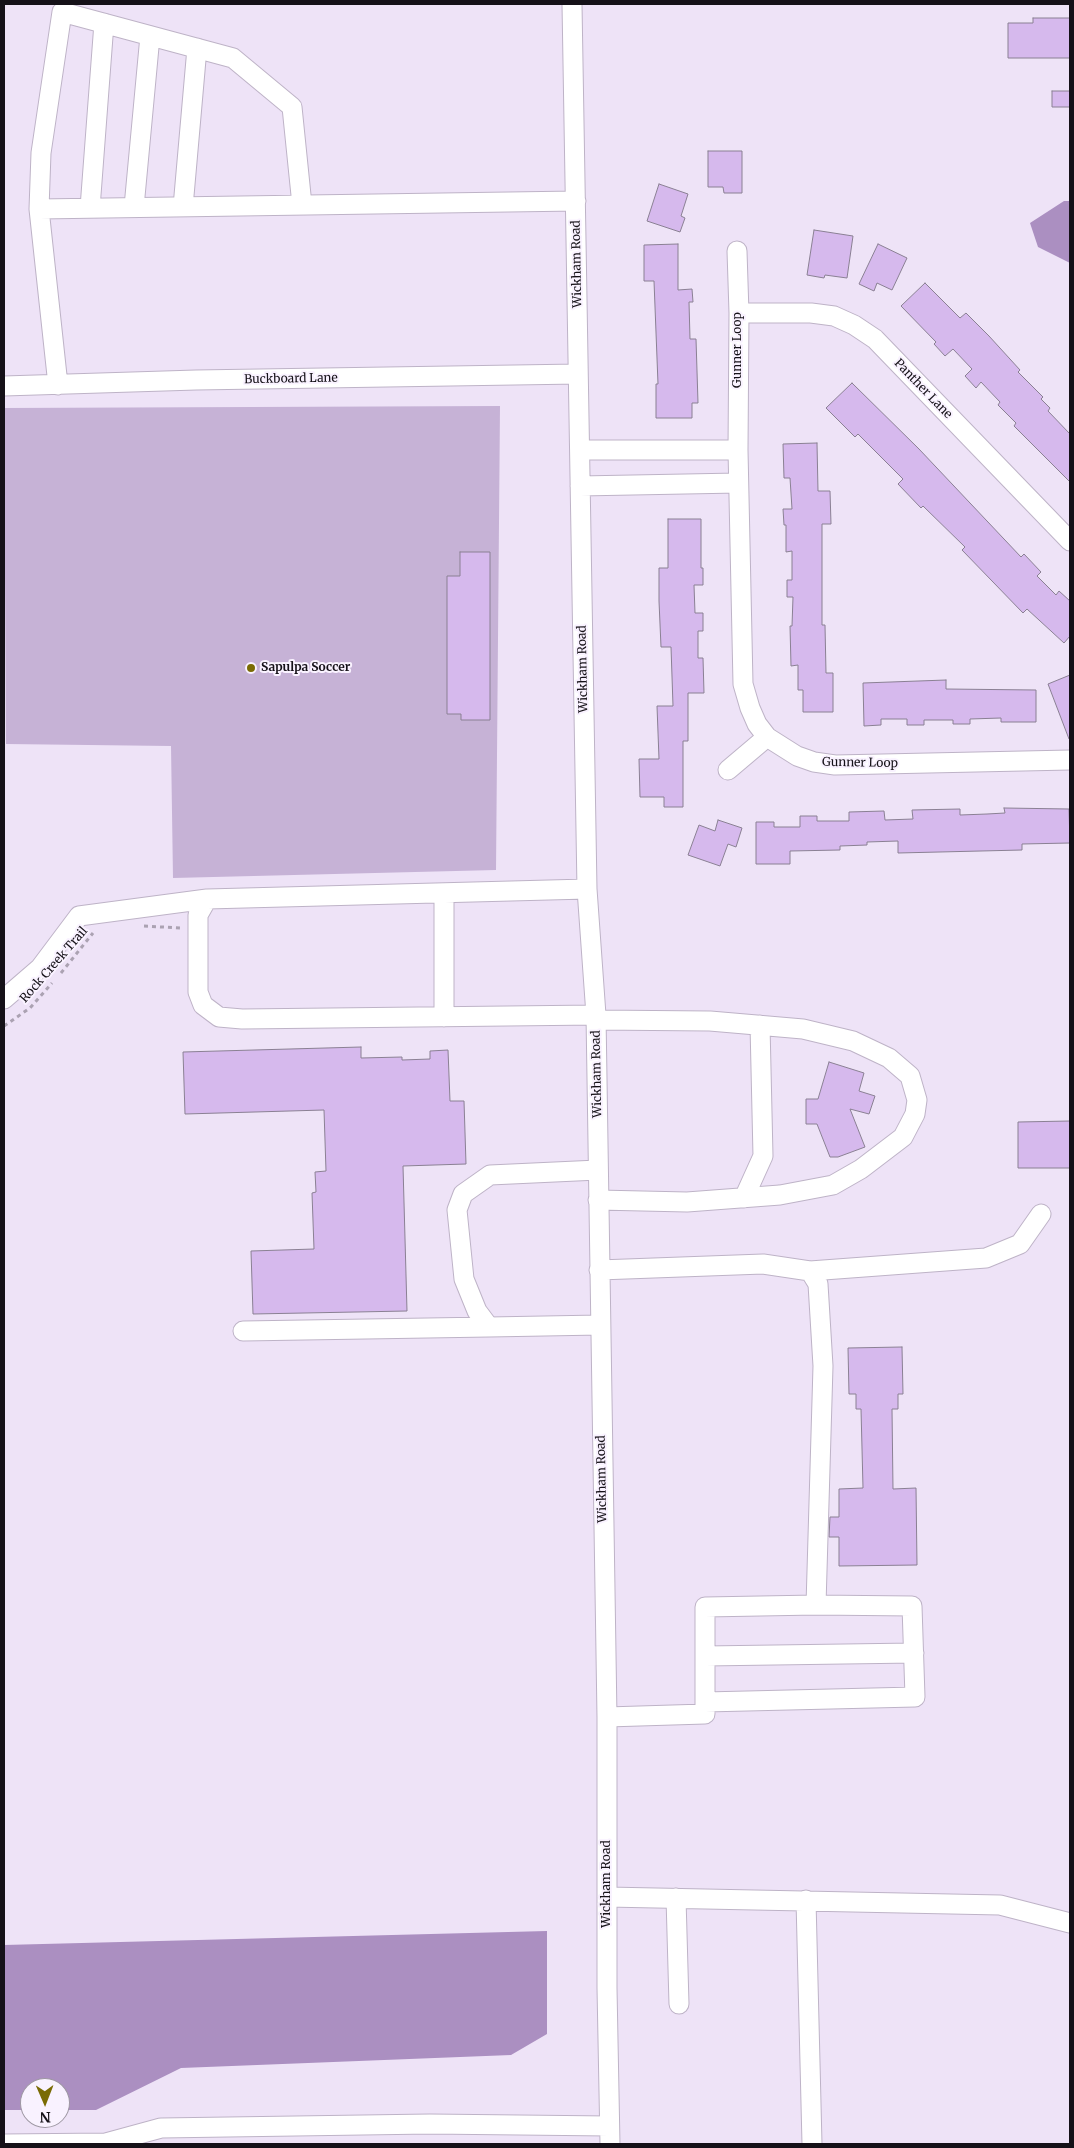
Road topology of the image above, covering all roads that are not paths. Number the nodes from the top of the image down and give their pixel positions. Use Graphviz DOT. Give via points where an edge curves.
graph roads {
  1 [pos="572,4"];
  2 [pos="104,23"];
  3 [pos="150,36"];
  4 [pos="197,48"];
  5 [pos="576,202"];
  6 [pos="302,205"];
  7 [pos="134,207"];
  8 [pos="183,207"];
  9 [pos="90,208"];
  10 [pos="39,209"];
  11 [pos="738,251"];
  12 [pos="739,313"];
  13 [pos="578,374"];
  14 [pos="4,386"];
  15 [pos="58,386"];
  16 [pos="580,450"];
  17 [pos="738,450"];
  18 [pos="738,483"];
  19 [pos="580,486"];
  20 [pos="1070,542"];
  21 [pos="767,737"];
  22 [pos="1070,760"];
  23 [pos="728,770"];
  24 [pos="587,888"];
  25 [pos="444,894"];
  26 [pos="207,899"];
  27 [pos="4,999"];
  28 [pos="444,1017"];
  29 [pos="596,1017"];
  30 [pos="760,1025"];
  31 [pos="598,1170"];
  32 [pos="744,1198"];
  33 [pos="598,1200"];
  34 [pos="1041,1214"];
  35 [pos="599,1270"];
  36 [pos="810,1271"];
  37 [pos="600,1325"];
  38 [pos="489,1327"];
  39 [pos="243,1331"];
  40 [pos="816,1605"];
  41 [pos="914,1654"];
  42 [pos="706,1656"];
  43 [pos="705,1702"];
  44 [pos="607,1718"];
  45 [pos="607,1897"];
  46 [pos="676,1898"];
  47 [pos="806,1900"];
  48 [pos="1070,1924"];
  49 [pos="679,2004"];
  50 [pos="610,2135"];
  51 [pos="4,2144"];
  52 [pos="812,2144"];
  1 -- 5 [label="street, Wickham Road"];
  2 -- 3 [label="street"];
  2 -- 9 [label="street"];
  2 -- 10 [label="street" via="62,12 41,153"];
  3 -- 4 [label="street"];
  3 -- 7 [label="street"];
  4 -- 6 [label="street" via="233,58 292,107"];
  4 -- 8 [label="street"];
  5 -- 6 [label="street"];
  5 -- 13 [label="street, Wickham Road"];
  6 -- 8 [label="street"];
  7 -- 8 [label="street"];
  7 -- 9 [label="street"];
  9 -- 10 [label="street"];
  10 -- 15 [label="street"];
  11 -- 12 [label="street, Gunner Loop"];
  12 -- 17 [label="street, Gunner Loop"];
  12 -- 20 [label="street, Panther Lane" via="811,312 834,316 875,339"];
  13 -- 15 [label="street, Buckboard Lane" via="196,380"];
  13 -- 16 [label="street, Wickham Road"];
  14 -- 15 [label="street, Buckboard Lane"];
  16 -- 17 [label="street"];
  16 -- 19 [label="street, Wickham Road"];
  17 -- 18 [label="street, Gunner Loop"];
  18 -- 19 [label="street"];
  18 -- 21 [label="street, Gunner Loop" via="742,684 750,708"];
  19 -- 24 [label="street, Wickham Road"];
  21 -- 22 [label="street, Gunner Loop" via="797,756 835,765"];
  21 -- 23 [label="street"];
  24 -- 25 [label="street"];
  24 -- 29 [label="street, Wickham Road"];
  25 -- 26 [label="street"];
  25 -- 28 [label="street"];
  26 -- 27 [label="street" via="79,916 40,968"];
  26 -- 28 [label="street" via="198,915 198,992 203,1005 218,1017"];
  28 -- 29 [label="street"];
  29 -- 30 [label="street"];
  29 -- 31 [label="street, Wickham Road"];
  30 -- 32 [label="street" via="763,1156"];
  30 -- 32 [label="street" via="804,1028 852,1041 889,1058 910,1076 917,1100 915,1114 903,1137 833,1185"];
  31 -- 33 [label="street, Wickham Road"];
  31 -- 38 [label="street" via="490,1175 463,1194 457,1210 464,1279 477,1312"];
  32 -- 33 [label="street" via="687,1202"];
  33 -- 35 [label="street, Wickham Road"];
  34 -- 36 [label="street" via="1020,1244 986,1258"];
  35 -- 36 [label="street" via="763,1264"];
  35 -- 37 [label="street, Wickham Road"];
  36 -- 40 [label="street" via="818,1284 823,1366"];
  37 -- 38 [label="street"];
  37 -- 44 [label="street, Wickham Road"];
  38 -- 39 [label="street"];
  40 -- 41 [label="street" via="912,1606"];
  40 -- 42 [label="street" via="705,1607"];
  41 -- 42 [label="street"];
  41 -- 43 [label="street" via="915,1697"];
  42 -- 43 [label="street"];
  43 -- 44 [label="street" via="705,1714"];
  44 -- 45 [label="street, Wickham Road"];
  45 -- 46 [label="street"];
  45 -- 50 [label="street, Wickham Road"];
  46 -- 47 [label="street"];
  46 -- 49 [label="street"];
  47 -- 48 [label="street" via="1000,1905"];
  47 -- 52 [label="street"];
  50 -- 51 [label="street" via="430,2124 161,2128 106,2143"];
}
